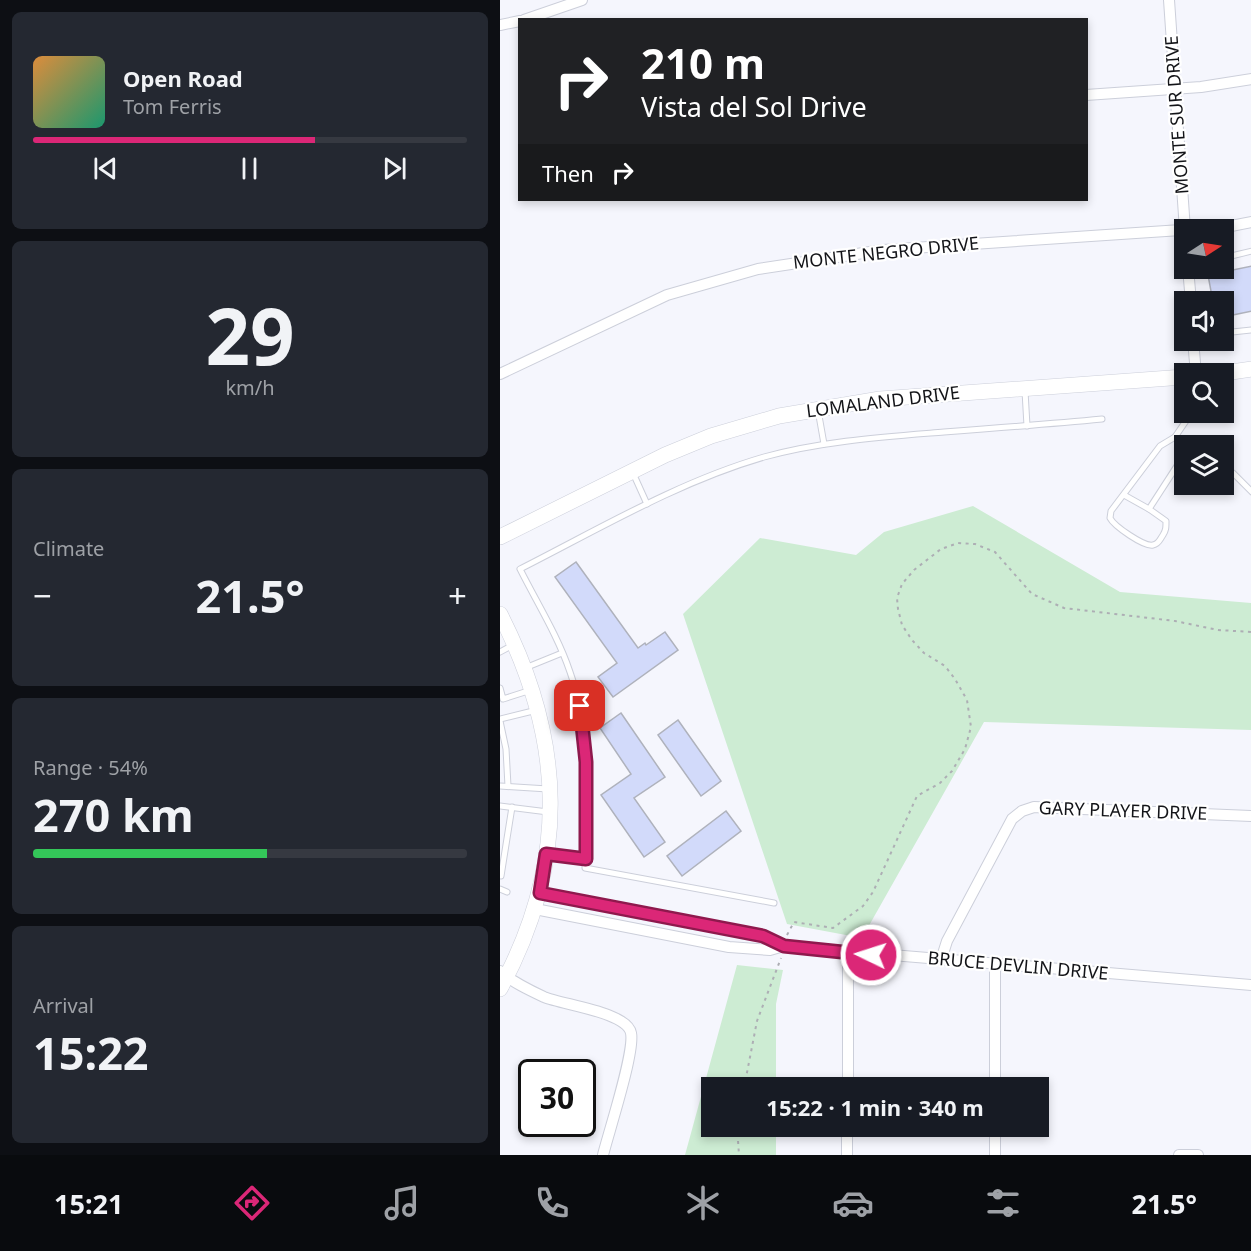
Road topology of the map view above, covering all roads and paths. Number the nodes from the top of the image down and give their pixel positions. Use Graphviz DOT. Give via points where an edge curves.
graph roads {
  1 [pos="582,0"];
  2 [pos="1169,0"];
  3 [pos="530,18"];
  4 [pos="518,21"];
  5 [pos="500,25"];
  6 [pos="1252,79"];
  7 [pos="1175,90"];
  8 [pos="1088,95"];
  9 [pos="1184,219"];
  10 [pos="1252,222"];
  11 [pos="1234,225"];
  12 [pos="1174,230"];
  13 [pos="1252,251"];
  14 [pos="1234,255"];
  15 [pos="1252,330"];
  16 [pos="1234,332"];
  17 [pos="1252,369"];
  18 [pos="1234,372"];
  19 [pos="500,374"];
  20 [pos="1174,378"];
  21 [pos="1025,388"];
  22 [pos="817,408"];
  23 [pos="1103,419"];
  24 [pos="1027,426"];
  25 [pos="1174,438"];
  26 [pos="824,444"];
  27 [pos="1174,470"];
  28 [pos="632,471"];
  29 [pos="1234,474"];
  30 [pos="1252,492"];
  31 [pos="1124,495"];
  32 [pos="647,504"];
  33 [pos="1149,509"];
  34 [pos="500,537"];
  35 [pos="501,617"];
  36 [pos="1252,632"];
  37 [pos="515,644"];
  38 [pos="500,652"];
  39 [pos="562,653"];
  40 [pos="526,668"];
  41 [pos="500,688"];
  42 [pos="533,689"];
  43 [pos="539,710"];
  44 [pos="500,720"];
  45 [pos="500,786"];
  46 [pos="508,786"];
  47 [pos="550,789"];
  48 [pos="500,806"];
  49 [pos="512,807"];
  50 [pos="550,812"];
  51 [pos="1252,816"];
  52 [pos="546,854"];
  53 [pos="586,859"];
  54 [pos="502,876"];
  55 [pos="500,889"];
  56 [pos="507,892"];
  57 [pos="540,893"];
  58 [pos="774,903"];
  59 [pos="535,909"];
  60 [pos="784,946"];
  61 [pos="848,953"];
  62 [pos="941,960"];
  63 [pos="995,965"];
  64 [pos="502,979"];
  65 [pos="1252,985"];
  66 [pos="746,1077"];
  67 [pos="848,1077"];
  68 [pos="995,1077"];
  69 [pos="738,1137"];
  70 [pos="847,1137"];
  71 [pos="995,1137"];
  72 [pos="603,1155"];
  73 [pos="739,1155"];
  74 [pos="847,1155"];
  75 [pos="995,1155"];
  76 [pos="1179,1155"];
  77 [pos="1198,1155"];
  1 -- 3 [label="street"];
  2 -- 7 [label="street, MONTE SUR DRIVE"];
  4 -- 5 [label="street"];
  6 -- 7 [label="street"];
  7 -- 8 [label="street"];
  7 -- 9 [label="street, MONTE SUR DRIVE"];
  10 -- 11 [label="street, MONTE NEGRO DRIVE"];
  12 -- 19 [label="street, MONTE NEGRO DRIVE" via="883,250 758,269 667,296"];
  13 -- 14 [label="lane"];
  15 -- 16 [label="lane"];
  17 -- 18 [label="street"];
  20 -- 21 [label="street, LOMALAND DRIVE"];
  21 -- 22 [label="street, LOMALAND DRIVE"];
  21 -- 24 [label="lane"];
  22 -- 26 [label="lane"];
  22 -- 28 [label="street, LOMALAND DRIVE" via="711,436"];
  23 -- 24 [label="lane"];
  24 -- 26 [label="lane"];
  25 -- 31 [label="lane" via="1160,446"];
  26 -- 32 [label="lane" via="755,460"];
  27 -- 33 [label="lane"];
  28 -- 32 [label="lane"];
  28 -- 34 [label="street, LOMALAND DRIVE"];
  29 -- 30 [label="lane"];
  31 -- 33 [label="lane"];
  31 -- 33 [label="lane" via="1109,518 1153,546 1167,529 1166,521"];
  32 -- 39 [label="lane" via="520,569"];
  35 -- 37 [label="street"];
  36 -- 60 [label="path" via="1064,608 1032,594 995,552 975,544 958,543 941,549 902,584 898,609 912,640 945,666 967,700 971,727 965,749 940,783 917,796 874,892 863,906 833,928 794,922"];
  37 -- 38 [label="lane"];
  37 -- 40 [label="street"];
  39 -- 40 [label="lane"];
  39 -- 53 [label="lane" via="580,706 586,762"];
  40 -- 42 [label="street"];
  41 -- 42 [label="lane" via="503,699"];
  42 -- 43 [label="street"];
  43 -- 44 [label="lane"];
  43 -- 47 [label="street" via="548,751"];
  44 -- 46 [label="lane"];
  45 -- 46 [label="lane"];
  46 -- 47 [label="lane"];
  47 -- 50 [label="street"];
  48 -- 49 [label="lane"];
  49 -- 50 [label="lane"];
  49 -- 54 [label="lane"];
  50 -- 52 [label="street"];
  51 -- 62 [label="street, GARY PLAYER DRIVE" via="1034,807 1022,811 1012,819 947,940"];
  52 -- 53 [label="lane"];
  52 -- 57 [label="street"];
  53 -- 58 [label="lane" via="585,868"];
  55 -- 56 [label="lane"];
  57 -- 59 [label="street"];
  57 -- 60 [label="street, BRUCE DEVLIN DRIVE" via="763,936"];
  59 -- 60 [label="street, BRUCE DEVLIN DRIVE" via="729,947 770,950"];
  59 -- 64 [label="street"];
  60 -- 61 [label="street, BRUCE DEVLIN DRIVE"];
  60 -- 66 [label="path" via="757,1021"];
  61 -- 62 [label="street, BRUCE DEVLIN DRIVE"];
  61 -- 67 [label="street"];
  62 -- 63 [label="street, BRUCE DEVLIN DRIVE"];
  63 -- 65 [label="street, BRUCE DEVLIN DRIVE"];
  63 -- 68 [label="street"];
  64 -- 72 [label="street" via="544,997 610,1015 630,1030 630,1051"];
  69 -- 73 [label="path"];
  70 -- 74 [label="street"];
  71 -- 75 [label="street"];
  76 -- 77 [label="street"];
}
